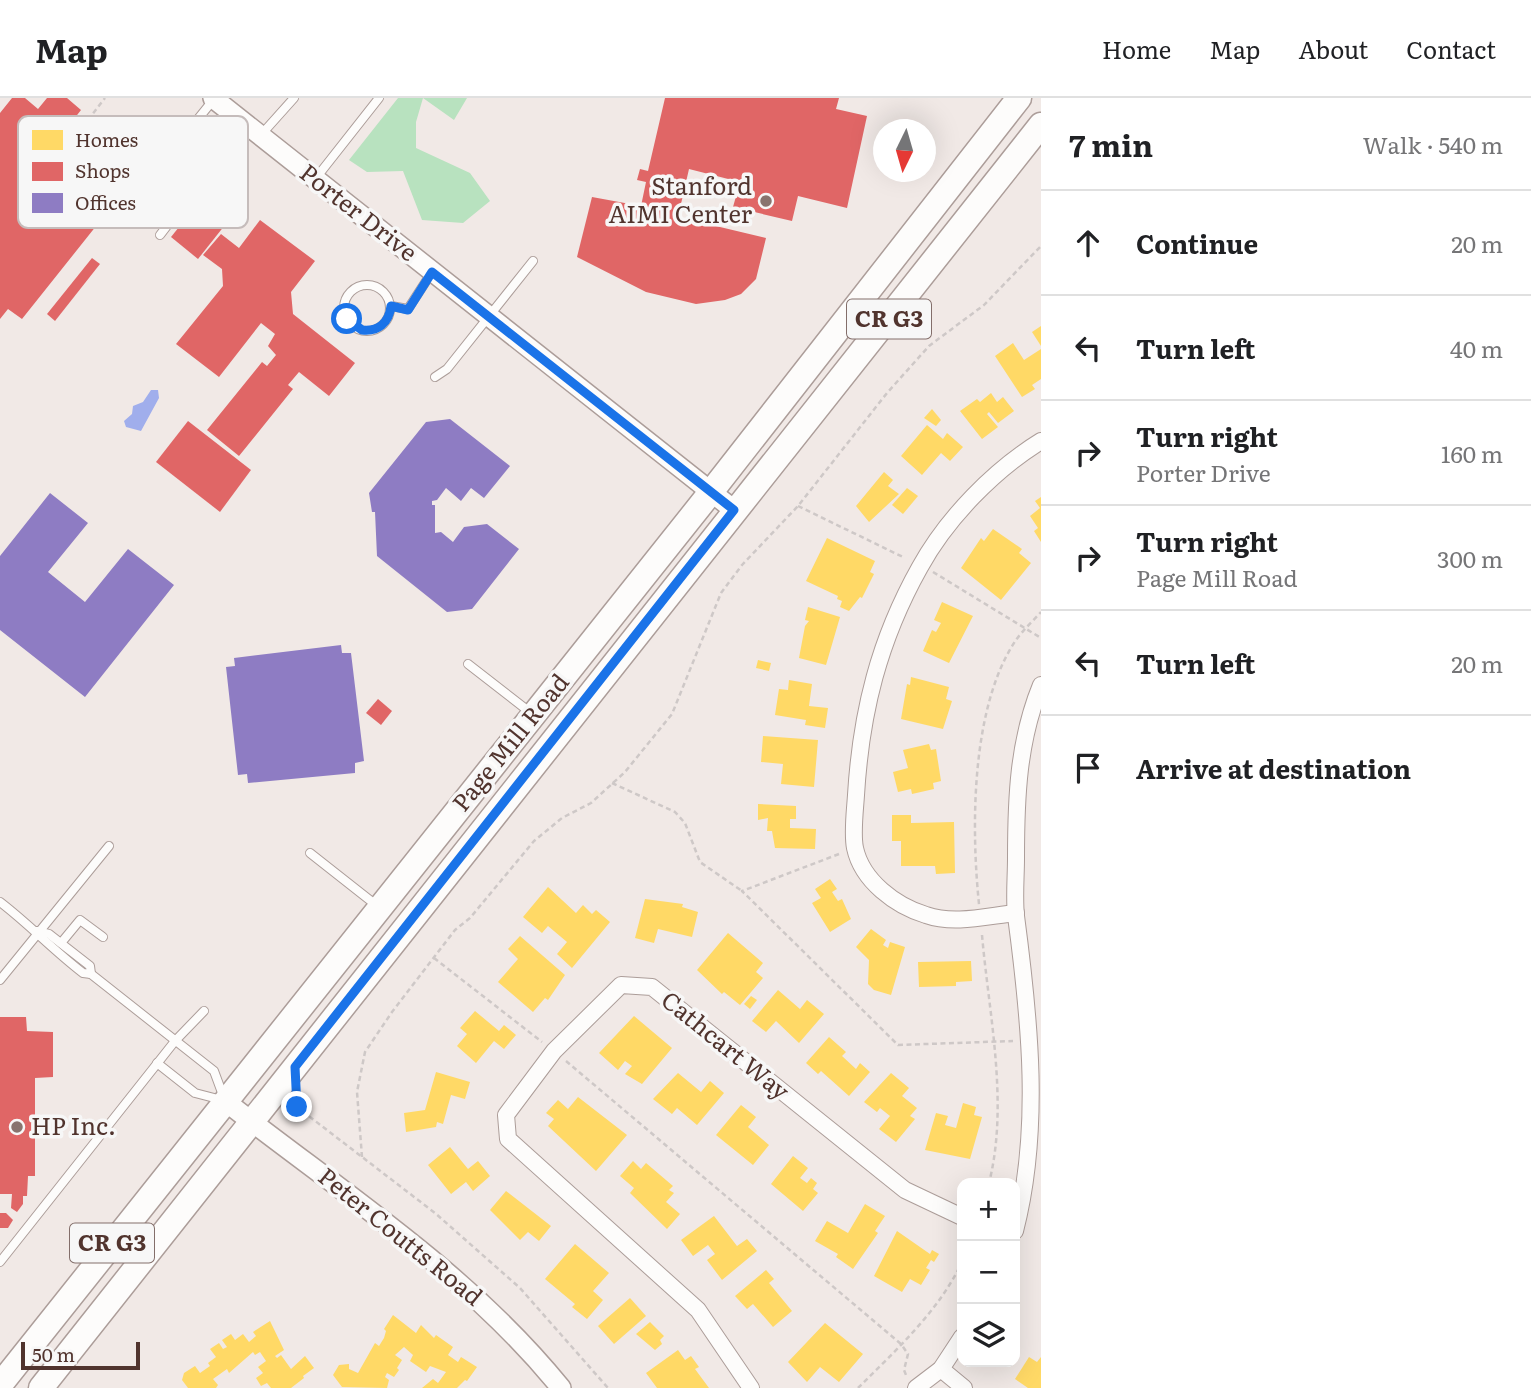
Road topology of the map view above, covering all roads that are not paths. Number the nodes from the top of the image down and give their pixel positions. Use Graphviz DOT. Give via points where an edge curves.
graph roads {
  1 [pos="294,98"];
  2 [pos="379,98"];
  3 [pos="1018,98"];
  4 [pos="213,99"];
  5 [pos="200,116"];
  6 [pos="234,116"];
  7 [pos="1041,125"];
  8 [pos="248,127"];
  9 [pos="252,130"];
  10 [pos="248,135"];
  11 [pos="316,179"];
  12 [pos="166,228"];
  13 [pos="160,235"];
  14 [pos="533,261"];
  15 [pos="432,272"];
  16 [pos="391,306"];
  17 [pos="489,317"];
  18 [pos="435,377"];
  19 [pos="1041,441"];
  20 [pos="711,492"];
  21 [pos="734,510"];
  22 [pos="468,664"];
  23 [pos="1041,685"];
  24 [pos="533,715"];
  25 [pos="109,846"];
  26 [pos="310,853"];
  27 [pos="0,902"];
  28 [pos="379,907"];
  29 [pos="1016,913"];
  30 [pos="37,931"];
  31 [pos="103,937"];
  32 [pos="61,943"];
  33 [pos="91,974"];
  34 [pos="0,980"];
  35 [pos="204,1011"];
  36 [pos="175,1041"];
  37 [pos="157,1063"];
  38 [pos="225,1101"];
  39 [pos="252,1122"];
  40 [pos="957,1215"];
  41 [pos="1020,1219"];
  42 [pos="0,1262"];
  43 [pos="957,1345"];
  44 [pos="941,1369"];
  45 [pos="0,1385"];
  46 [pos="41,1388"];
  47 [pos="561,1388"];
  48 [pos="751,1388"];
  49 [pos="916,1388"];
  50 [pos="964,1388"];
  1 -- 9 [label="lane"];
  2 -- 11 [label="lane"];
  3 -- 20 [label="main road, Page Mill Road / CR G3"];
  4 -- 5 [label="lane"];
  4 -- 6 [label="street, Porter Drive"];
  7 -- 21 [label="main road, Page Mill Road / CR G3"];
  8 -- 9 [label="street, Porter Drive"];
  9 -- 10 [label="lane"];
  9 -- 11 [label="street, Porter Drive"];
  11 -- 15 [label="street, Porter Drive"];
  12 -- 13 [label="lane"];
  14 -- 17 [label="lane"];
  15 -- 16 [label="lane" via="408,310"];
  15 -- 17 [label="street, Porter Drive"];
  16 -- 16 [label="lane" via="379,287 364,284 350,291 344,306 351,324 368,331 385,323"];
  17 -- 18 [label="lane" via="447,369"];
  17 -- 20 [label="street, Porter Drive"];
  19 -- 29 [label="street" via="1021,453 965,506 921,565 883,647 868,694 859,757 855,848 864,870 882,891 927,916 951,920"];
  20 -- 21 [label="street, Porter Drive"];
  20 -- 24 [label="main road, Page Mill Road / CR G3"];
  21 -- 39 [label="main road, Page Mill Road / CR G3"];
  22 -- 24 [label="lane"];
  23 -- 29 [label="street" via="1024,734 1016,797"];
  24 -- 28 [label="main road, Page Mill Road / CR G3"];
  25 -- 30 [label="lane"];
  26 -- 28 [label="lane"];
  27 -- 30 [label="lane"];
  28 -- 38 [label="main road, Page Mill Road / CR G3"];
  29 -- 41 [label="street" via="1036,1040 1037,1145"];
  30 -- 32 [label="lane"];
  30 -- 33 [label="lane" via="43,943 83,973"];
  30 -- 34 [label="lane"];
  31 -- 32 [label="lane" via="80,920"];
  32 -- 33 [label="lane" via="90,966"];
  33 -- 36 [label="lane"];
  35 -- 36 [label="lane"];
  36 -- 37 [label="lane"];
  36 -- 38 [label="lane" via="214,1071"];
  37 -- 38 [label="lane" via="195,1093"];
  37 -- 42 [label="lane"];
  38 -- 39 [label="street, Peter Coutts Road"];
  38 -- 45 [label="main road, Page Mill Road / CR G3"];
  39 -- 46 [label="main road, Page Mill Road / CR G3"];
  39 -- 47 [label="street, Peter Coutts Road" via="336,1183 481,1301"];
  40 -- 48 [label="street, Cathcart Way" via="905,1191 652,987 621,985 554,1051 506,1115 508,1139 698,1310"];
  43 -- 44 [label="street"];
  44 -- 49 [label="street"];
  44 -- 50 [label="street"];
}
